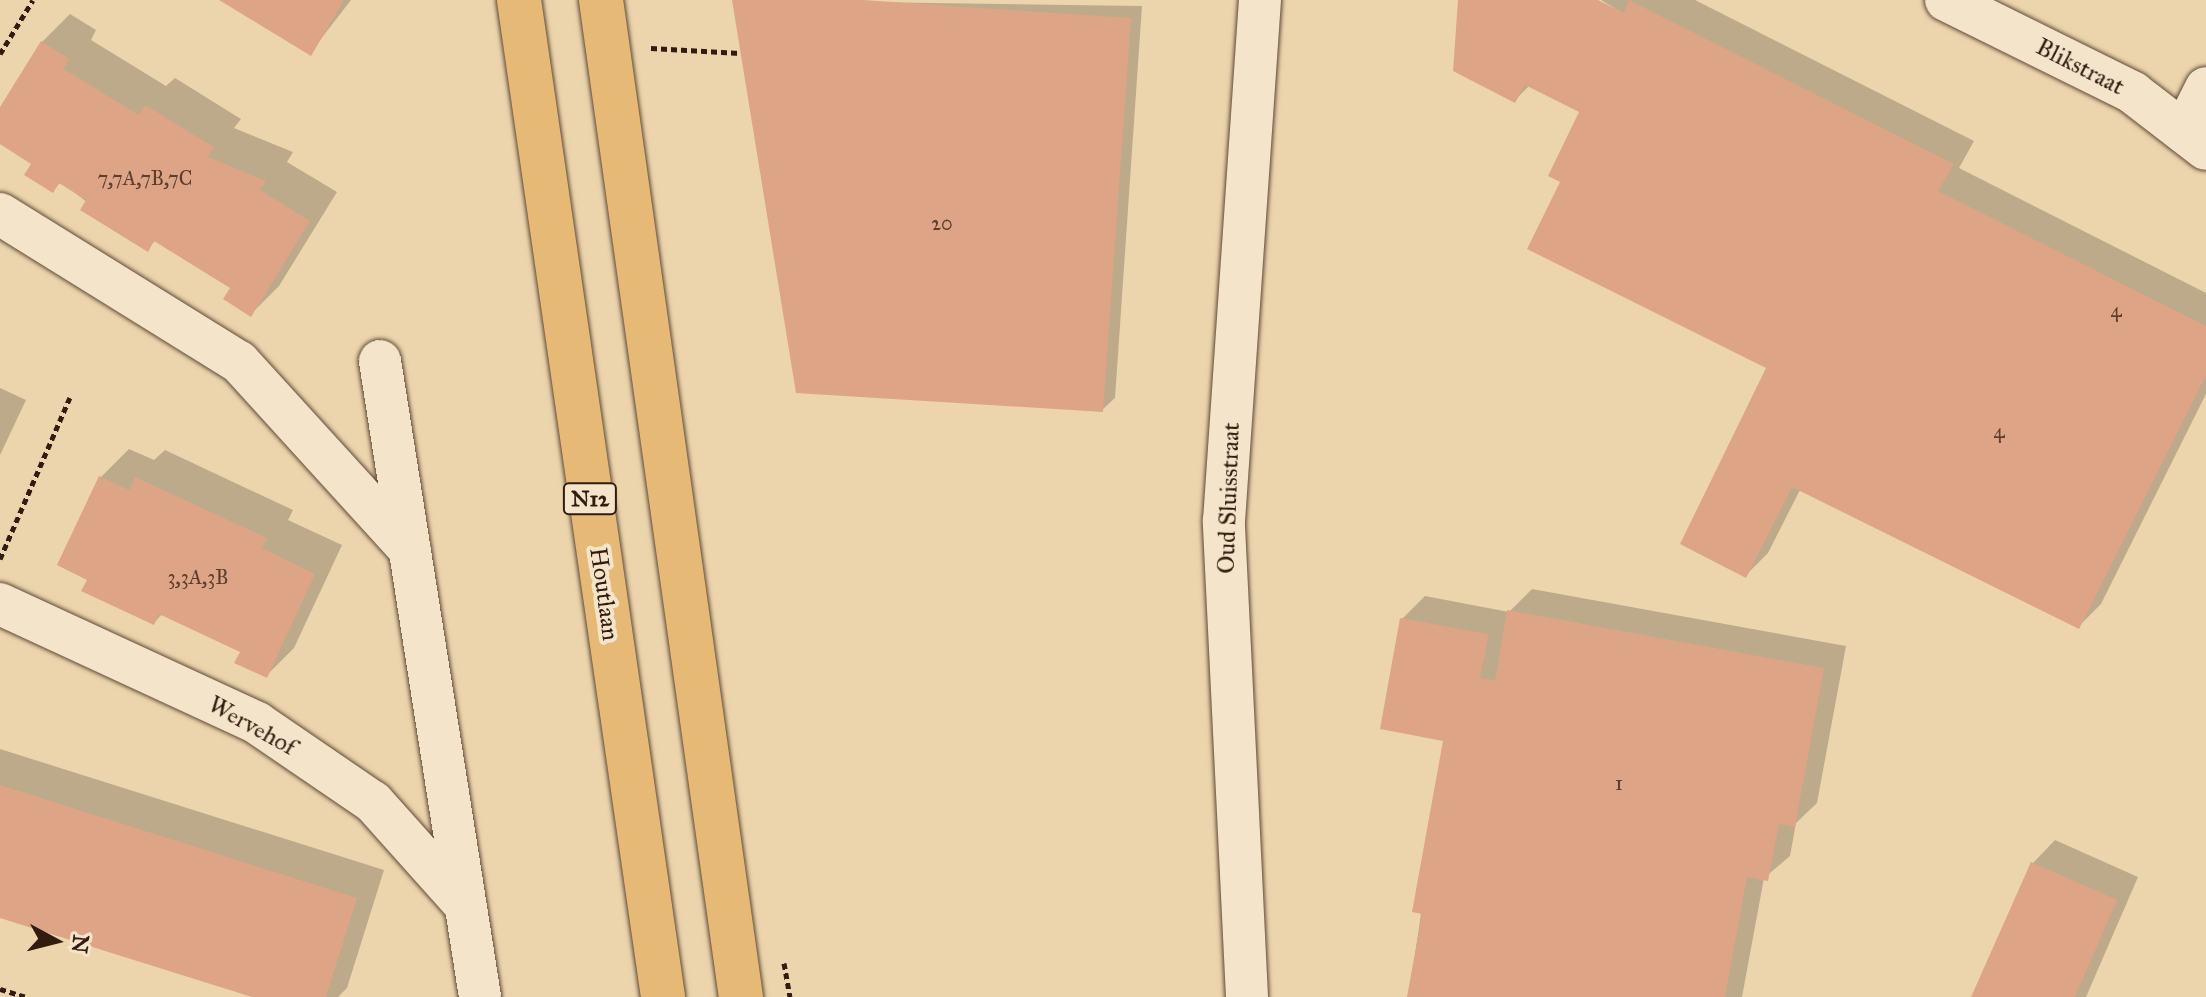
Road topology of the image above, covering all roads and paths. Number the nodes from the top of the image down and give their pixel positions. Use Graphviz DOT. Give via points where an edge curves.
graph roads {
  1 [pos="33,0"];
  2 [pos="519,0"];
  3 [pos="601,0"];
  4 [pos="1260,0"];
  5 [pos="1946,0"];
  6 [pos="651,48"];
  7 [pos="740,53"];
  8 [pos="0,54"];
  9 [pos="2206,88"];
  10 [pos="2195,140"];
  11 [pos="0,214"];
  12 [pos="380,361"];
  13 [pos="70,397"];
  14 [pos="409,549"];
  15 [pos="0,559"];
  16 [pos="0,604"];
  17 [pos="465,905"];
  18 [pos="0,989"];
  19 [pos="26,997"];
  20 [pos="480,997"];
  21 [pos="663,997"];
  22 [pos="741,997"];
  23 [pos="1247,997"];
  1 -- 8 [label="path"];
  2 -- 21 [label="main road, Houtlaan / N12"];
  3 -- 22 [label="main road"];
  4 -- 23 [label="street, Oud Sluisstraat" via="1224,521"];
  5 -- 10 [label="street, Blikstraat" via="2132,92"];
  6 -- 7 [label="path"];
  9 -- 10 [label="street"];
  11 -- 14 [label="street" via="239,362"];
  12 -- 14 [label="street"];
  13 -- 15 [label="path"];
  14 -- 17 [label="street"];
  16 -- 17 [label="street, Wervehof" via="257,723 373,802"];
  17 -- 20 [label="street"];
  18 -- 19 [label="path"];
}
